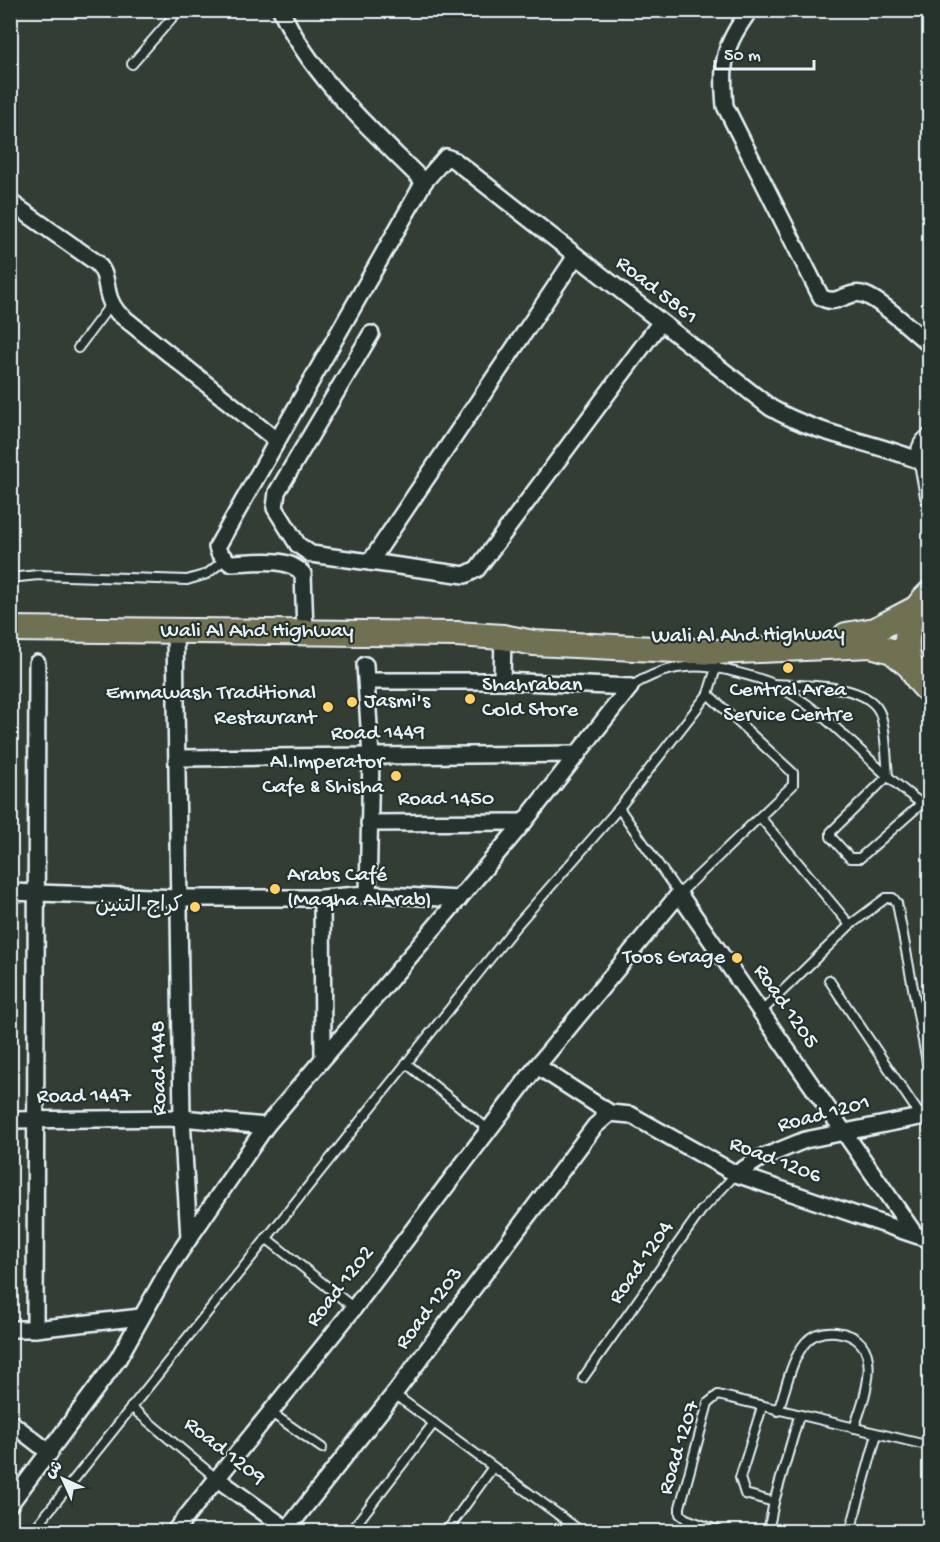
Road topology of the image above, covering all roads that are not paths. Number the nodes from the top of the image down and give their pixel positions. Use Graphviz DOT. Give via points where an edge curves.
graph roads {
  1 [pos="178,10"];
  2 [pos="281,10"];
  3 [pos="750,10"];
  4 [pos="132,64"];
  5 [pos="424,182"];
  6 [pos="10,202"];
  7 [pos="576,256"];
  8 [pos="111,304"];
  9 [pos="660,323"];
  10 [pos="371,334"];
  11 [pos="930,345"];
  12 [pos="78,348"];
  13 [pos="927,439"];
  14 [pos="276,440"];
  15 [pos="883,447"];
  16 [pos="926,464"];
  17 [pos="930,496"];
  18 [pos="221,556"];
  19 [pos="370,562"];
  20 [pos="10,578"];
  21 [pos="922,601"];
  22 [pos="10,629"];
  23 [pos="305,631"];
  24 [pos="175,632"];
  25 [pos="504,637"];
  26 [pos="716,660"];
  27 [pos="37,663"];
  28 [pos="365,665"];
  29 [pos="911,667"];
  30 [pos="368,681"];
  31 [pos="502,681"];
  32 [pos="773,684"];
  33 [pos="630,687"];
  34 [pos="929,692"];
  35 [pos="708,694"];
  36 [pos="578,754"];
  37 [pos="371,757"];
  38 [pos="179,758"];
  39 [pos="888,776"];
  40 [pos="921,804"];
  41 [pos="619,808"];
  42 [pos="930,809"];
  43 [pos="760,818"];
  44 [pos="524,822"];
  45 [pos="369,823"];
  46 [pos="10,892"];
  47 [pos="37,892"];
  48 [pos="368,894"];
  49 [pos="679,894"];
  50 [pos="181,898"];
  51 [pos="322,898"];
  52 [pos="459,899"];
  53 [pos="850,925"];
  54 [pos="829,980"];
  55 [pos="761,1012"];
  56 [pos="323,1057"];
  57 [pos="406,1063"];
  58 [pos="537,1066"];
  59 [pos="930,1078"];
  60 [pos="610,1113"];
  61 [pos="925,1115"];
  62 [pos="182,1118"];
  63 [pos="10,1120"];
  64 [pos="37,1121"];
  65 [pos="266,1126"];
  66 [pos="489,1130"];
  67 [pos="844,1130"];
  68 [pos="736,1174"];
  69 [pos="914,1233"];
  70 [pos="189,1238"];
  71 [pos="266,1238"];
  72 [pos="930,1240"];
  73 [pos="354,1308"];
  74 [pos="141,1317"];
  75 [pos="10,1329"];
  76 [pos="35,1329"];
  77 [pos="583,1378"];
  78 [pos="394,1394"];
  79 [pos="131,1407"];
  80 [pos="762,1407"];
  81 [pos="778,1411"];
  82 [pos="270,1412"];
  83 [pos="799,1416"];
  84 [pos="10,1422"];
  85 [pos="434,1423"];
  86 [pos="854,1428"];
  87 [pos="877,1434"];
  88 [pos="930,1446"];
  89 [pos="322,1449"];
  90 [pos="50,1453"];
  91 [pos="493,1467"];
  92 [pos="216,1478"];
  93 [pos="774,1502"];
  94 [pos="10,1504"];
  95 [pos="571,1524"];
  96 [pos="353,1528"];
  97 [pos="288,1531"];
  98 [pos="32,1532"];
  99 [pos="174,1532"];
  100 [pos="446,1532"];
  101 [pos="566,1532"];
  102 [pos="582,1532"];
  103 [pos="722,1532"];
  104 [pos="768,1532"];
  105 [pos="850,1532"];
  1 -- 4 [label="lane"];
  2 -- 5 [label="street" via="328,82"];
  3 -- 11 [label="street" via="726,46 722,78 725,106 820,297 837,302 852,294 866,295"];
  5 -- 7 [label="street, Road 5861" via="441,159 449,157"];
  5 -- 14 [label="street, Road 5861"];
  6 -- 8 [label="street" via="97,263 106,276"];
  7 -- 9 [label="street, Road 5861"];
  7 -- 19 [label="street"];
  8 -- 12 [label="lane"];
  8 -- 14 [label="street"];
  9 -- 15 [label="street, Road 5861" via="754,397 789,418 826,434"];
  9 -- 19 [label="street" via="477,569 465,575"];
  10 -- 19 [label="street" via="277,492 276,508 298,545 311,554"];
  13 -- 15 [label="street, Road 5861"];
  13 -- 16 [label="street" via="920,452"];
  14 -- 18 [label="street, Road 5861" via="219,539"];
  15 -- 16 [label="street, Road 5861"];
  16 -- 17 [label="street"];
  18 -- 20 [label="lane" via="207,574 187,580 38,575"];
  18 -- 23 [label="street" via="230,563 286,563 299,569 303,574"];
  21 -- 25 [label="main road, Wali Al Ahd Highway" via="890,624 861,634 705,640 538,633"];
  21 -- 29 [label="main road" via="908,625 906,642"];
  22 -- 24 [label="main road, Wali Al Ahd Highway"];
  23 -- 24 [label="main road, Wali Al Ahd Highway"];
  23 -- 25 [label="main road, Wali Al Ahd Highway"];
  24 -- 38 [label="street, Road 1448"];
  25 -- 26 [label="main road, Wali Al Ahd Highway"];
  25 -- 31 [label="street"];
  26 -- 29 [label="main road, Wali Al Ahd Highway" via="871,645 892,651"];
  26 -- 32 [label="lane"];
  26 -- 33 [label="lane" via="664,669"];
  26 -- 35 [label="lane"];
  27 -- 47 [label="street"];
  28 -- 30 [label="street"];
  29 -- 34 [label="main road"];
  30 -- 31 [label="street"];
  30 -- 37 [label="street"];
  31 -- 33 [label="street"];
  32 -- 39 [label="lane" via="830,724"];
  32 -- 39 [label="lane" via="848,690 871,701 880,713"];
  33 -- 36 [label="street"];
  35 -- 41 [label="lane"];
  35 -- 43 [label="lane" via="793,773 793,785"];
  36 -- 37 [label="street, Road 1449"];
  36 -- 44 [label="street"];
  37 -- 38 [label="street, Road 1449"];
  37 -- 45 [label="street"];
  38 -- 50 [label="street, Road 1448"];
  39 -- 40 [label="lane"];
  39 -- 40 [label="lane" via="831,832 850,858 860,858"];
  40 -- 42 [label="lane"];
  41 -- 49 [label="lane, Road 1205"];
  41 -- 57 [label="lane" via="516,926"];
  43 -- 49 [label="lane"];
  43 -- 53 [label="lane"];
  44 -- 45 [label="street, Road 1450"];
  44 -- 52 [label="street"];
  45 -- 48 [label="street"];
  46 -- 47 [label="street"];
  47 -- 50 [label="street"];
  47 -- 64 [label="street"];
  48 -- 51 [label="street"];
  48 -- 52 [label="street"];
  49 -- 55 [label="street, Road 1205"];
  49 -- 58 [label="street, Road 1202"];
  50 -- 51 [label="street"];
  50 -- 62 [label="street, Road 1448"];
  51 -- 56 [label="street"];
  52 -- 56 [label="street"];
  53 -- 55 [label="lane"];
  53 -- 59 [label="lane" via="886,898 897,903"];
  54 -- 61 [label="lane"];
  55 -- 67 [label="street, Road 1205"];
  56 -- 65 [label="street"];
  57 -- 66 [label="lane"];
  57 -- 71 [label="lane"];
  58 -- 60 [label="street"];
  58 -- 66 [label="street, Road 1202"];
  60 -- 68 [label="street, Road 1206" via="631,1115"];
  60 -- 78 [label="street, Road 1203" via="595,1126"];
  61 -- 67 [label="street, Road 1201"];
  62 -- 64 [label="street, Road 1447"];
  62 -- 65 [label="street, Road 1447"];
  62 -- 70 [label="street, Road 1448"];
  63 -- 64 [label="street, Road 1447"];
  64 -- 76 [label="street"];
  65 -- 70 [label="street"];
  66 -- 73 [label="street, Road 1202"];
  67 -- 68 [label="street, Road 1201" via="779,1150"];
  67 -- 69 [label="street, Road 1205"];
  68 -- 69 [label="street, Road 1206"];
  68 -- 77 [label="lane, Road 1204" via="701,1211"];
  69 -- 72 [label="street, Road 1206"];
  70 -- 74 [label="street"];
  71 -- 73 [label="lane"];
  71 -- 79 [label="lane"];
  73 -- 82 [label="street, Road 1202"];
  74 -- 76 [label="street"];
  74 -- 90 [label="street" via="98,1389"];
  75 -- 76 [label="street"];
  78 -- 85 [label="lane"];
  78 -- 97 [label="street, Road 1203"];
  79 -- 92 [label="lane, Road 1209"];
  79 -- 98 [label="lane"];
  80 -- 81 [label="lane, Road 1207"];
  80 -- 93 [label="lane" via="740,1484 750,1497"];
  80 -- 103 [label="lane, Road 1207" via="718,1395 708,1403 680,1514"];
  81 -- 83 [label="lane, Road 1207"];
  81 -- 86 [label="lane" via="808,1341 816,1334 841,1333 860,1345 870,1367 869,1384"];
  82 -- 89 [label="lane"];
  82 -- 92 [label="street, Road 1202"];
  83 -- 86 [label="lane, Road 1207"];
  83 -- 93 [label="lane"];
  84 -- 90 [label="street"];
  85 -- 91 [label="lane"];
  85 -- 96 [label="lane"];
  86 -- 87 [label="lane, Road 1207"];
  87 -- 88 [label="lane, Road 1207"];
  87 -- 105 [label="lane"];
  90 -- 94 [label="street"];
  91 -- 95 [label="lane"];
  91 -- 100 [label="lane"];
  92 -- 97 [label="street, Road 1209"];
  92 -- 99 [label="street, Road 1202"];
  93 -- 104 [label="lane"];
  95 -- 101 [label="lane"];
  95 -- 102 [label="lane"];
}
